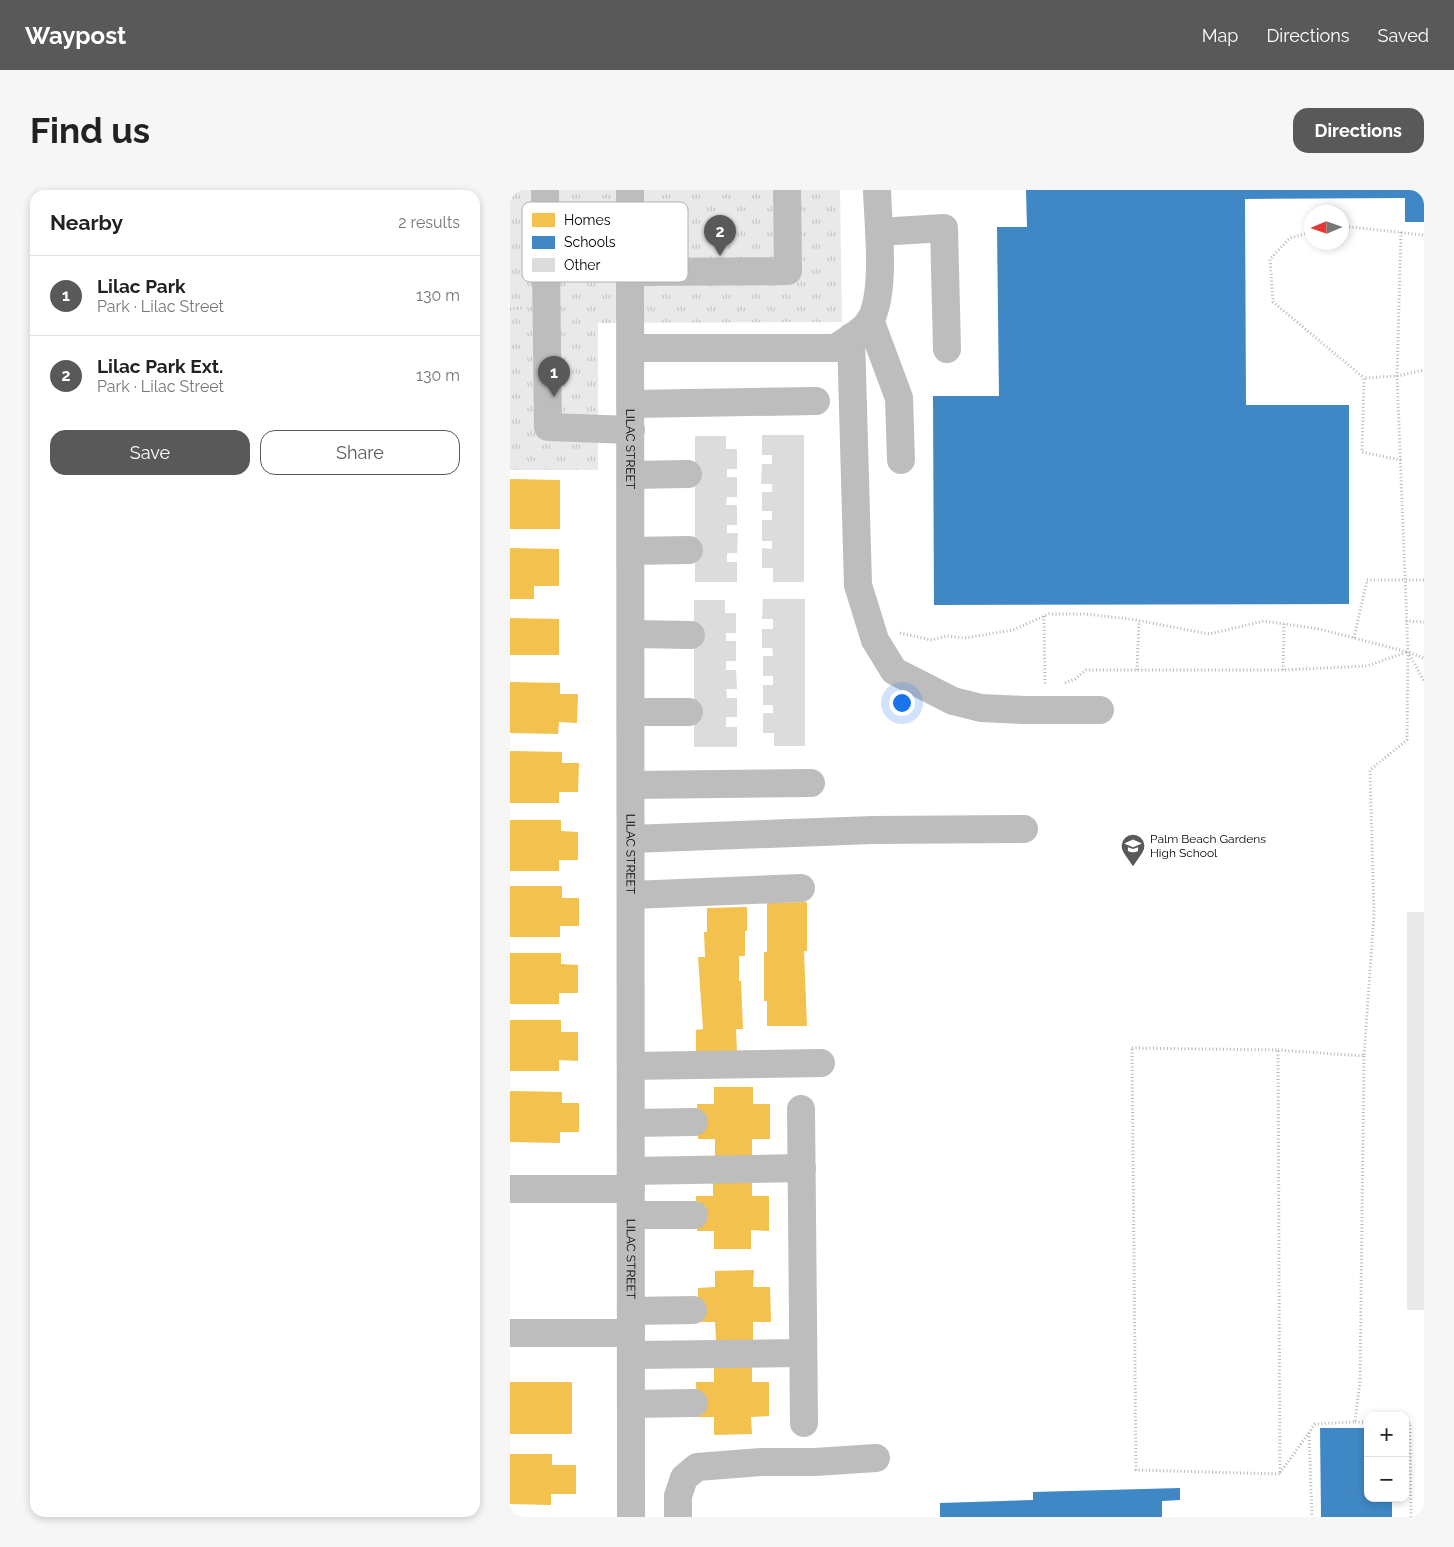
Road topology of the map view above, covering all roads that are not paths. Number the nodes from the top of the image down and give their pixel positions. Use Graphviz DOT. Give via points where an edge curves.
graph roads {
  1 [pos="786,190"];
  2 [pos="877,190"];
  3 [pos="879,232"];
  4 [pos="688,272"];
  5 [pos="546,282"];
  6 [pos="630,282"];
  7 [pos="861,329"];
  8 [pos="631,348"];
  9 [pos="947,349"];
  10 [pos="816,401"];
  11 [pos="631,417"];
  12 [pos="901,460"];
  13 [pos="688,474"];
  14 [pos="631,475"];
  15 [pos="631,550"];
  16 [pos="689,550"];
  17 [pos="631,634"];
  18 [pos="691,635"];
  19 [pos="1100,710"];
  20 [pos="631,712"];
  21 [pos="689,712"];
  22 [pos="811,783"];
  23 [pos="631,785"];
  24 [pos="1024,829"];
  25 [pos="631,839"];
  26 [pos="802,888"];
  27 [pos="632,895"];
  28 [pos="821,1063"];
  29 [pos="631,1066"];
  30 [pos="802,1109"];
  31 [pos="694,1122"];
  32 [pos="631,1123"];
  33 [pos="802,1168"];
  34 [pos="510,1189"];
  35 [pos="631,1191"];
  36 [pos="694,1215"];
  37 [pos="693,1310"];
  38 [pos="510,1333"];
  39 [pos="631,1333"];
  40 [pos="803,1353"];
  41 [pos="694,1403"];
  42 [pos="631,1404"];
  43 [pos="804,1423"];
  44 [pos="876,1458"];
  45 [pos="631,1517"];
  46 [pos="678,1517"];
  1 -- 4 [label="street" via="788,271"];
  2 -- 3 [label="street"];
  3 -- 7 [label="street" via="880,287"];
  3 -- 9 [label="street" via="944,228"];
  5 -- 11 [label="street" via="548,427"];
  6 -- 8 [label="street, LILAC STREET"];
  7 -- 8 [label="street" via="835,348"];
  7 -- 12 [label="street" via="899,398"];
  7 -- 19 [label="street" via="858,585 875,640 894,672 953,701 981,708"];
  8 -- 11 [label="street, LILAC STREET"];
  10 -- 11 [label="street"];
  11 -- 14 [label="street, LILAC STREET"];
  13 -- 14 [label="street"];
  14 -- 15 [label="street, LILAC STREET"];
  15 -- 16 [label="street"];
  15 -- 17 [label="street, LILAC STREET"];
  17 -- 18 [label="street"];
  17 -- 20 [label="street, LILAC STREET"];
  20 -- 21 [label="street"];
  20 -- 23 [label="street, LILAC STREET"];
  22 -- 23 [label="street"];
  23 -- 25 [label="street, LILAC STREET"];
  24 -- 25 [label="street" via="873,830"];
  25 -- 27 [label="street, LILAC STREET"];
  26 -- 27 [label="street"];
  27 -- 29 [label="street, LILAC STREET"];
  28 -- 29 [label="street"];
  29 -- 32 [label="street, LILAC STREET"];
  30 -- 33 [label="street"];
  31 -- 32 [label="street"];
  32 -- 35 [label="street, LILAC STREET"];
  33 -- 35 [label="street"];
  33 -- 40 [label="street"];
  34 -- 35 [label="street"];
  35 -- 36 [label="street"];
  35 -- 39 [label="street, LILAC STREET"];
  37 -- 39 [label="street"];
  38 -- 39 [label="street"];
  39 -- 40 [label="street"];
  39 -- 42 [label="street, LILAC STREET"];
  40 -- 43 [label="street"];
  41 -- 42 [label="street"];
  42 -- 45 [label="street, LILAC STREET"];
  44 -- 46 [label="street" via="697,1467 684,1478 678,1496"];
}
